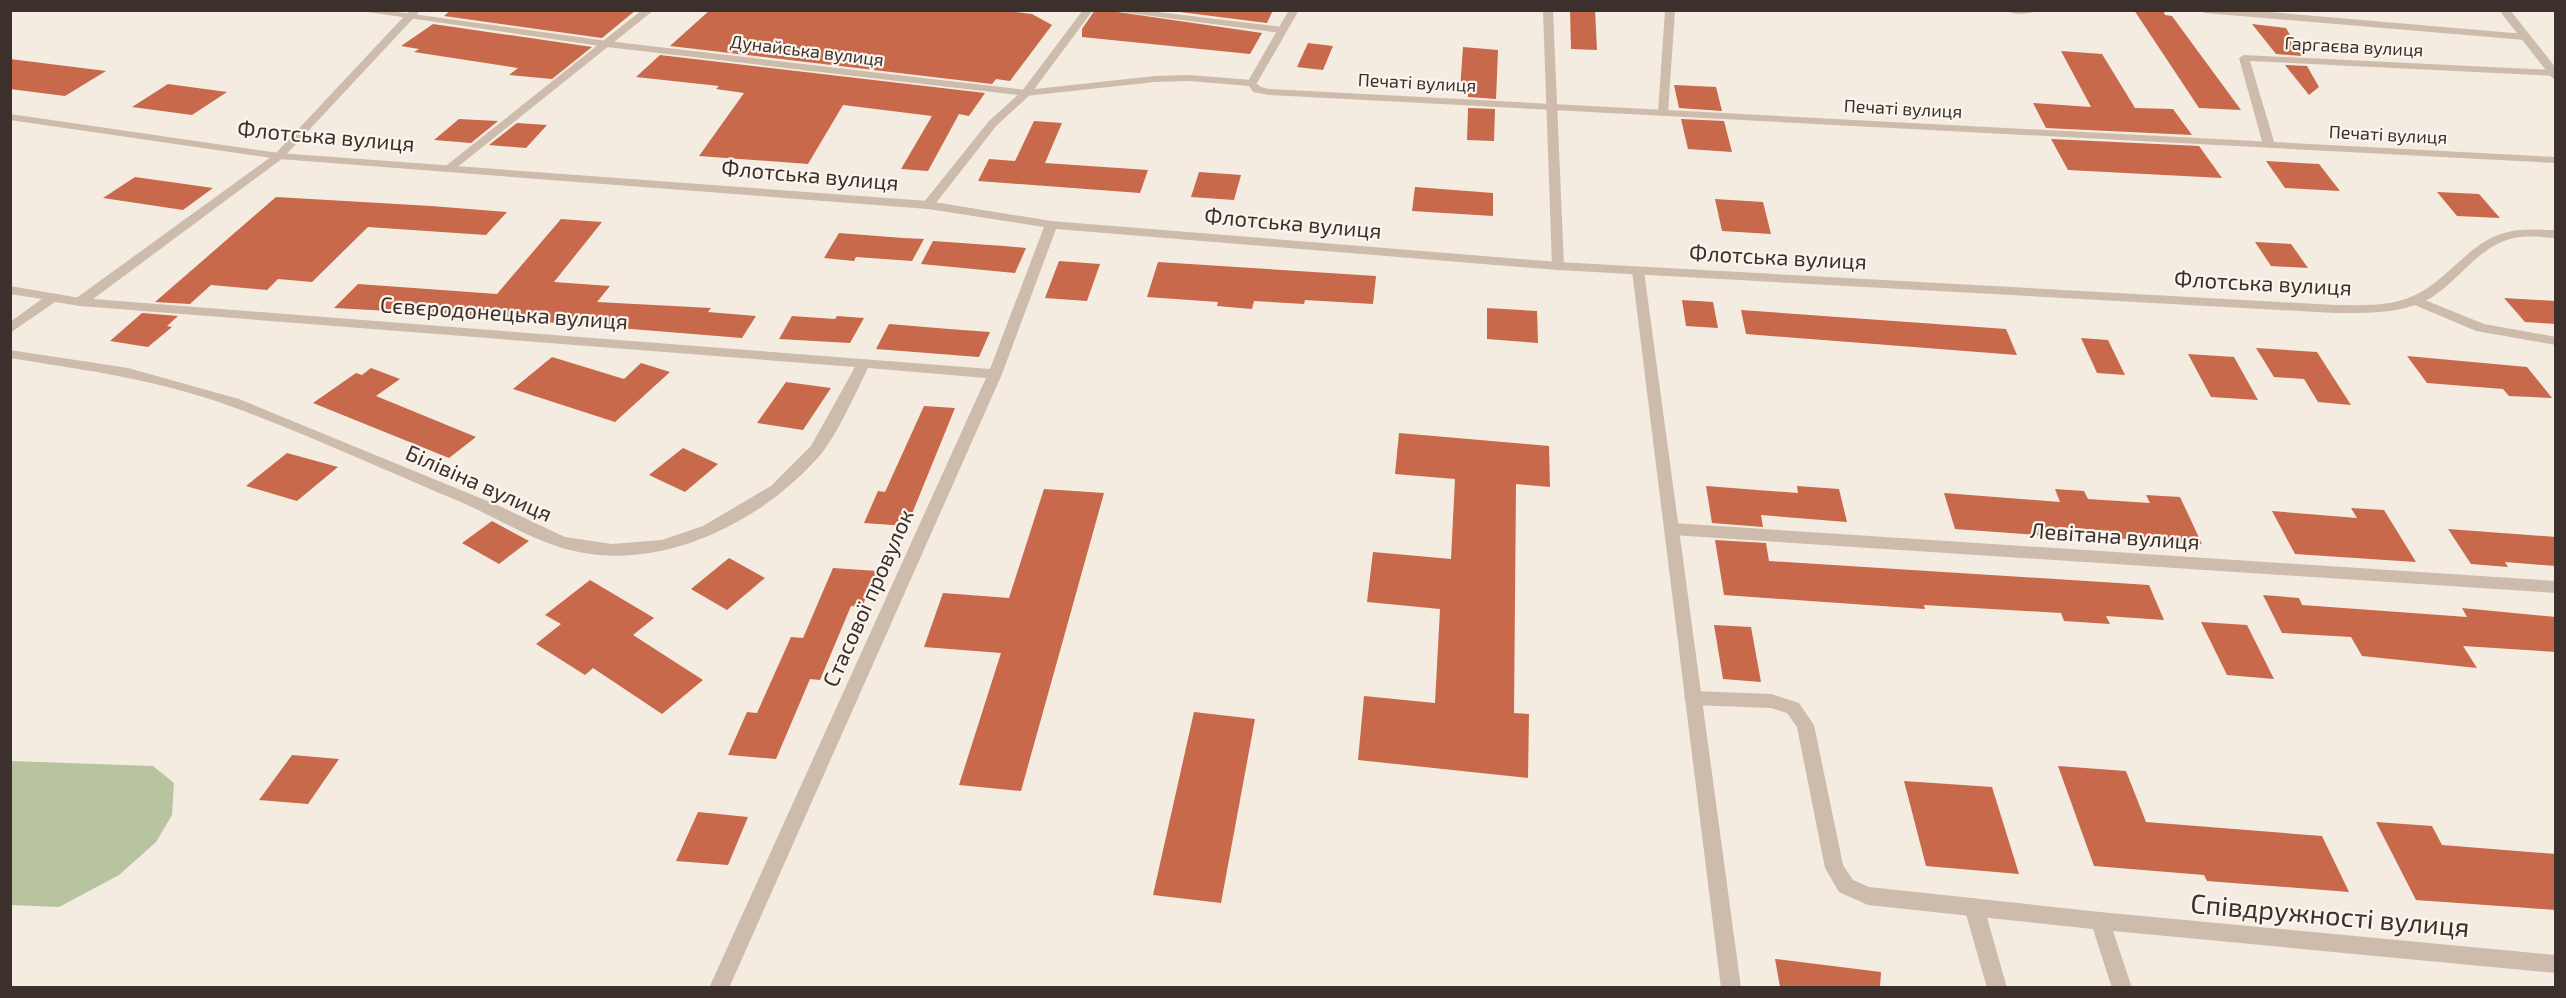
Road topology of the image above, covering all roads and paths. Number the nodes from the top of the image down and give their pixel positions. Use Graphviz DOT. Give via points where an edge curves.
graph roads {
  1 [pos="359,10"];
  2 [pos="649,10"];
  3 [pos="1088,10"];
  4 [pos="1111,10"];
  5 [pos="1294,10"];
  6 [pos="1548,10"];
  7 [pos="1670,10"];
  8 [pos="2009,10"];
  9 [pos="2033,10"];
  10 [pos="2205,10"];
  11 [pos="2504,10"];
  12 [pos="414,14"];
  13 [pos="1282,30"];
  14 [pos="2525,37"];
  15 [pos="607,44"];
  16 [pos="2554,73"];
  17 [pos="1252,83"];
  18 [pos="1026,93"];
  19 [pos="1550,106"];
  20 [pos="1663,113"];
  21 [pos="10,117"];
  22 [pos="2269,145"];
  23 [pos="279,156"];
  24 [pos="2556,160"];
  25 [pos="451,167"];
  26 [pos="928,206"];
  27 [pos="1051,225"];
  28 [pos="2556,234"];
  29 [pos="1558,266"];
  30 [pos="1638,271"];
  31 [pos="10,290"];
  32 [pos="53,297"];
  33 [pos="2415,300"];
  34 [pos="80,302"];
  35 [pos="10,328"];
  36 [pos="2556,341"];
  37 [pos="10,354"];
  38 [pos="865,362"];
  39 [pos="995,374"];
  40 [pos="1672,529"];
  41 [pos="2556,587"];
  42 [pos="1694,698"];
  43 [pos="1974,907"];
  44 [pos="2100,921"];
  45 [pos="2556,964"];
  46 [pos="719,987"];
  47 [pos="1731,987"];
  48 [pos="1997,987"];
  49 [pos="2122,987"];
  1 -- 12 [label="street, Дунайська вулиця"];
  2 -- 15 [label="street"];
  3 -- 18 [label="street"];
  4 -- 13 [label="street"];
  5 -- 13 [label="street"];
  6 -- 19 [label="street"];
  7 -- 20 [label="street"];
  8 -- 9 [label="street"];
  10 -- 14 [label="street"];
  11 -- 14 [label="street, Гаргаєва вулиця"];
  12 -- 15 [label="street, Дунайська вулиця"];
  12 -- 23 [label="street"];
  13 -- 17 [label="street"];
  14 -- 16 [label="street, Гаргаєва вулиця"];
  15 -- 18 [label="street, Дунайська вулиця"];
  15 -- 25 [label="street"];
  16 -- 22 [label="street, Гаргаєва вулиця" via="2244,58"];
  17 -- 18 [label="street, Дунайська вулиця" via="1155,79"];
  17 -- 19 [label="street, Печаті вулиця" via="1257,90 1269,92"];
  18 -- 26 [label="street" via="993,123"];
  19 -- 20 [label="street, Печаті вулиця"];
  19 -- 29 [label="street"];
  20 -- 22 [label="street, Печаті вулиця"];
  21 -- 23 [label="street, Флотська вулиця"];
  22 -- 24 [label="street, Печаті вулиця"];
  23 -- 25 [label="street, Флотська вулиця"];
  23 -- 34 [label="street"];
  25 -- 26 [label="street, Флотська вулиця"];
  26 -- 27 [label="street, Флотська вулиця"];
  27 -- 29 [label="street, Флотська вулиця"];
  27 -- 39 [label="street, Стасової провулок"];
  28 -- 33 [label="street, Флотська вулиця" via="2501,238 2430,293"];
  29 -- 30 [label="street, Флотська вулиця"];
  30 -- 33 [label="street, Флотська вулиця" via="2335,309 2369,309"];
  30 -- 40 [label="street"];
  31 -- 32 [label="street, Сєвєродонецька вулиця"];
  32 -- 34 [label="street, Сєвєродонецька вулиця"];
  32 -- 35 [label="street"];
  33 -- 36 [label="street" via="2481,328"];
  34 -- 38 [label="street, Сєвєродонецька вулиця"];
  37 -- 38 [label="street, Білівіна вулиця" via="128,372 234,402 562,542 612,550 663,546 708,530 776,490 816,449"];
  38 -- 39 [label="street, Сєвєродонецька вулиця"];
  39 -- 46 [label="street, Стасової провулок"];
  40 -- 41 [label="street, Левітана вулиця"];
  40 -- 42 [label="street"];
  42 -- 43 [label="street, Співдружності вулиця" via="1771,701 1793,708 1805,725 1834,868 1846,886 1868,896"];
  42 -- 47 [label="street"];
  43 -- 44 [label="street, Співдружності вулиця"];
  43 -- 48 [label="street"];
  44 -- 45 [label="street, Співдружності вулиця"];
  44 -- 49 [label="street"];
}
